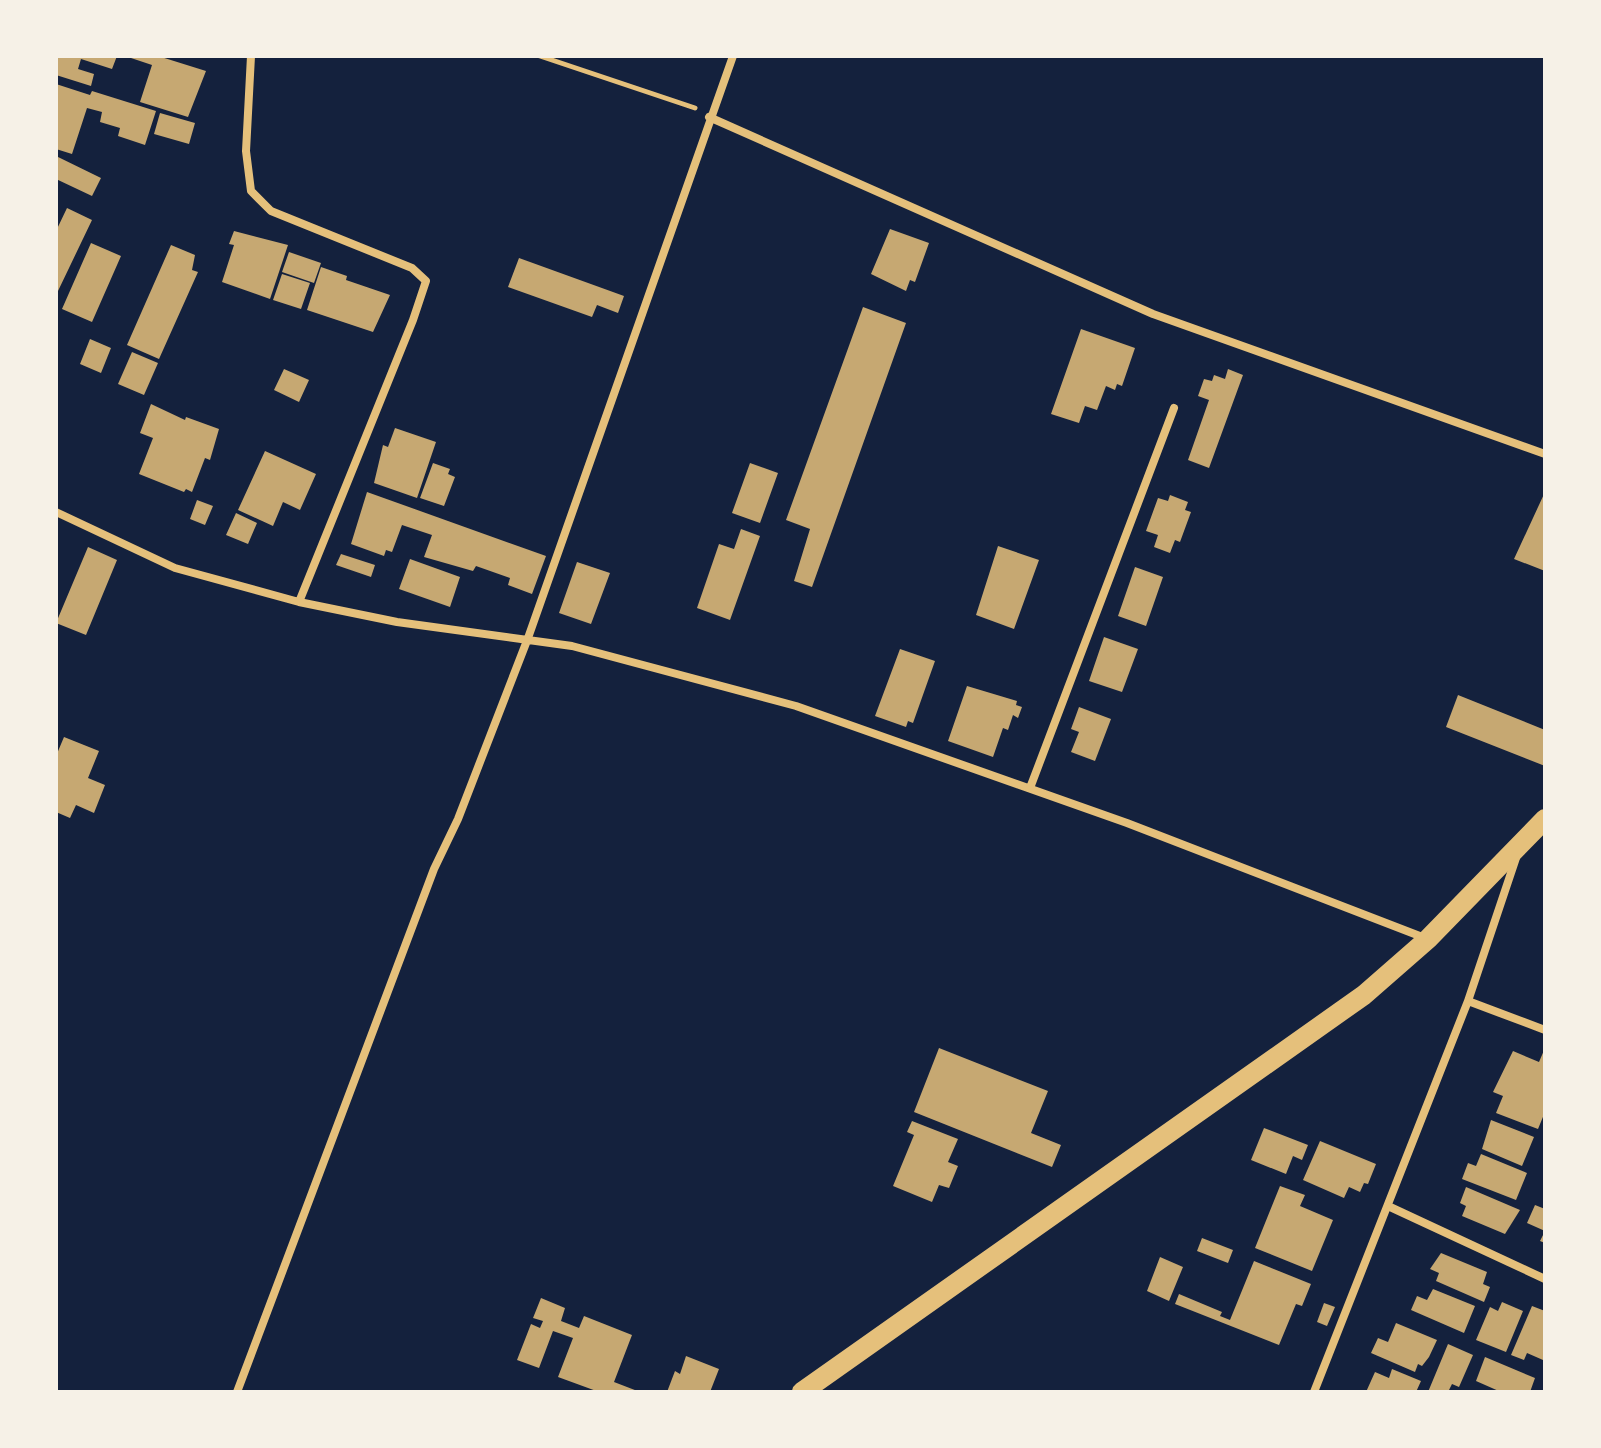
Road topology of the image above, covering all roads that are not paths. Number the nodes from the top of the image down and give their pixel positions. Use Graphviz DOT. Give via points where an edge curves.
graph roads {
  1 [pos="251,56"];
  2 [pos="733,56"];
  3 [pos="709,117"];
  4 [pos="1174,408"];
  5 [pos="1545,454"];
  6 [pos="56,512"];
  7 [pos="299,602"];
  8 [pos="528,638"];
  9 [pos="1030,788"];
  10 [pos="1545,819"];
  11 [pos="1519,849"];
  12 [pos="1428,939"];
  13 [pos="1468,1001"];
  14 [pos="1545,1030"];
  15 [pos="1388,1206"];
  16 [pos="1545,1279"];
  17 [pos="237,1392"];
  18 [pos="802,1392"];
  19 [pos="1314,1392"];
  1 -- 7 [label="street" via="246,151 251,191 271,211 412,268 426,281"];
  2 -- 3 [label="street"];
  3 -- 5 [label="street" via="1153,314"];
  3 -- 8 [label="street"];
  4 -- 9 [label="street"];
  6 -- 7 [label="street" via="175,568"];
  7 -- 8 [label="street" via="397,622"];
  8 -- 9 [label="street" via="796,706"];
  8 -- 17 [label="street" via="434,869"];
  9 -- 12 [label="street"];
  10 -- 11 [label="main road"];
  11 -- 12 [label="main road"];
  11 -- 13 [label="street"];
  12 -- 18 [label="main road" via="1364,995"];
  13 -- 14 [label="street"];
  13 -- 15 [label="street"];
  15 -- 16 [label="street"];
  15 -- 19 [label="street"];
}
